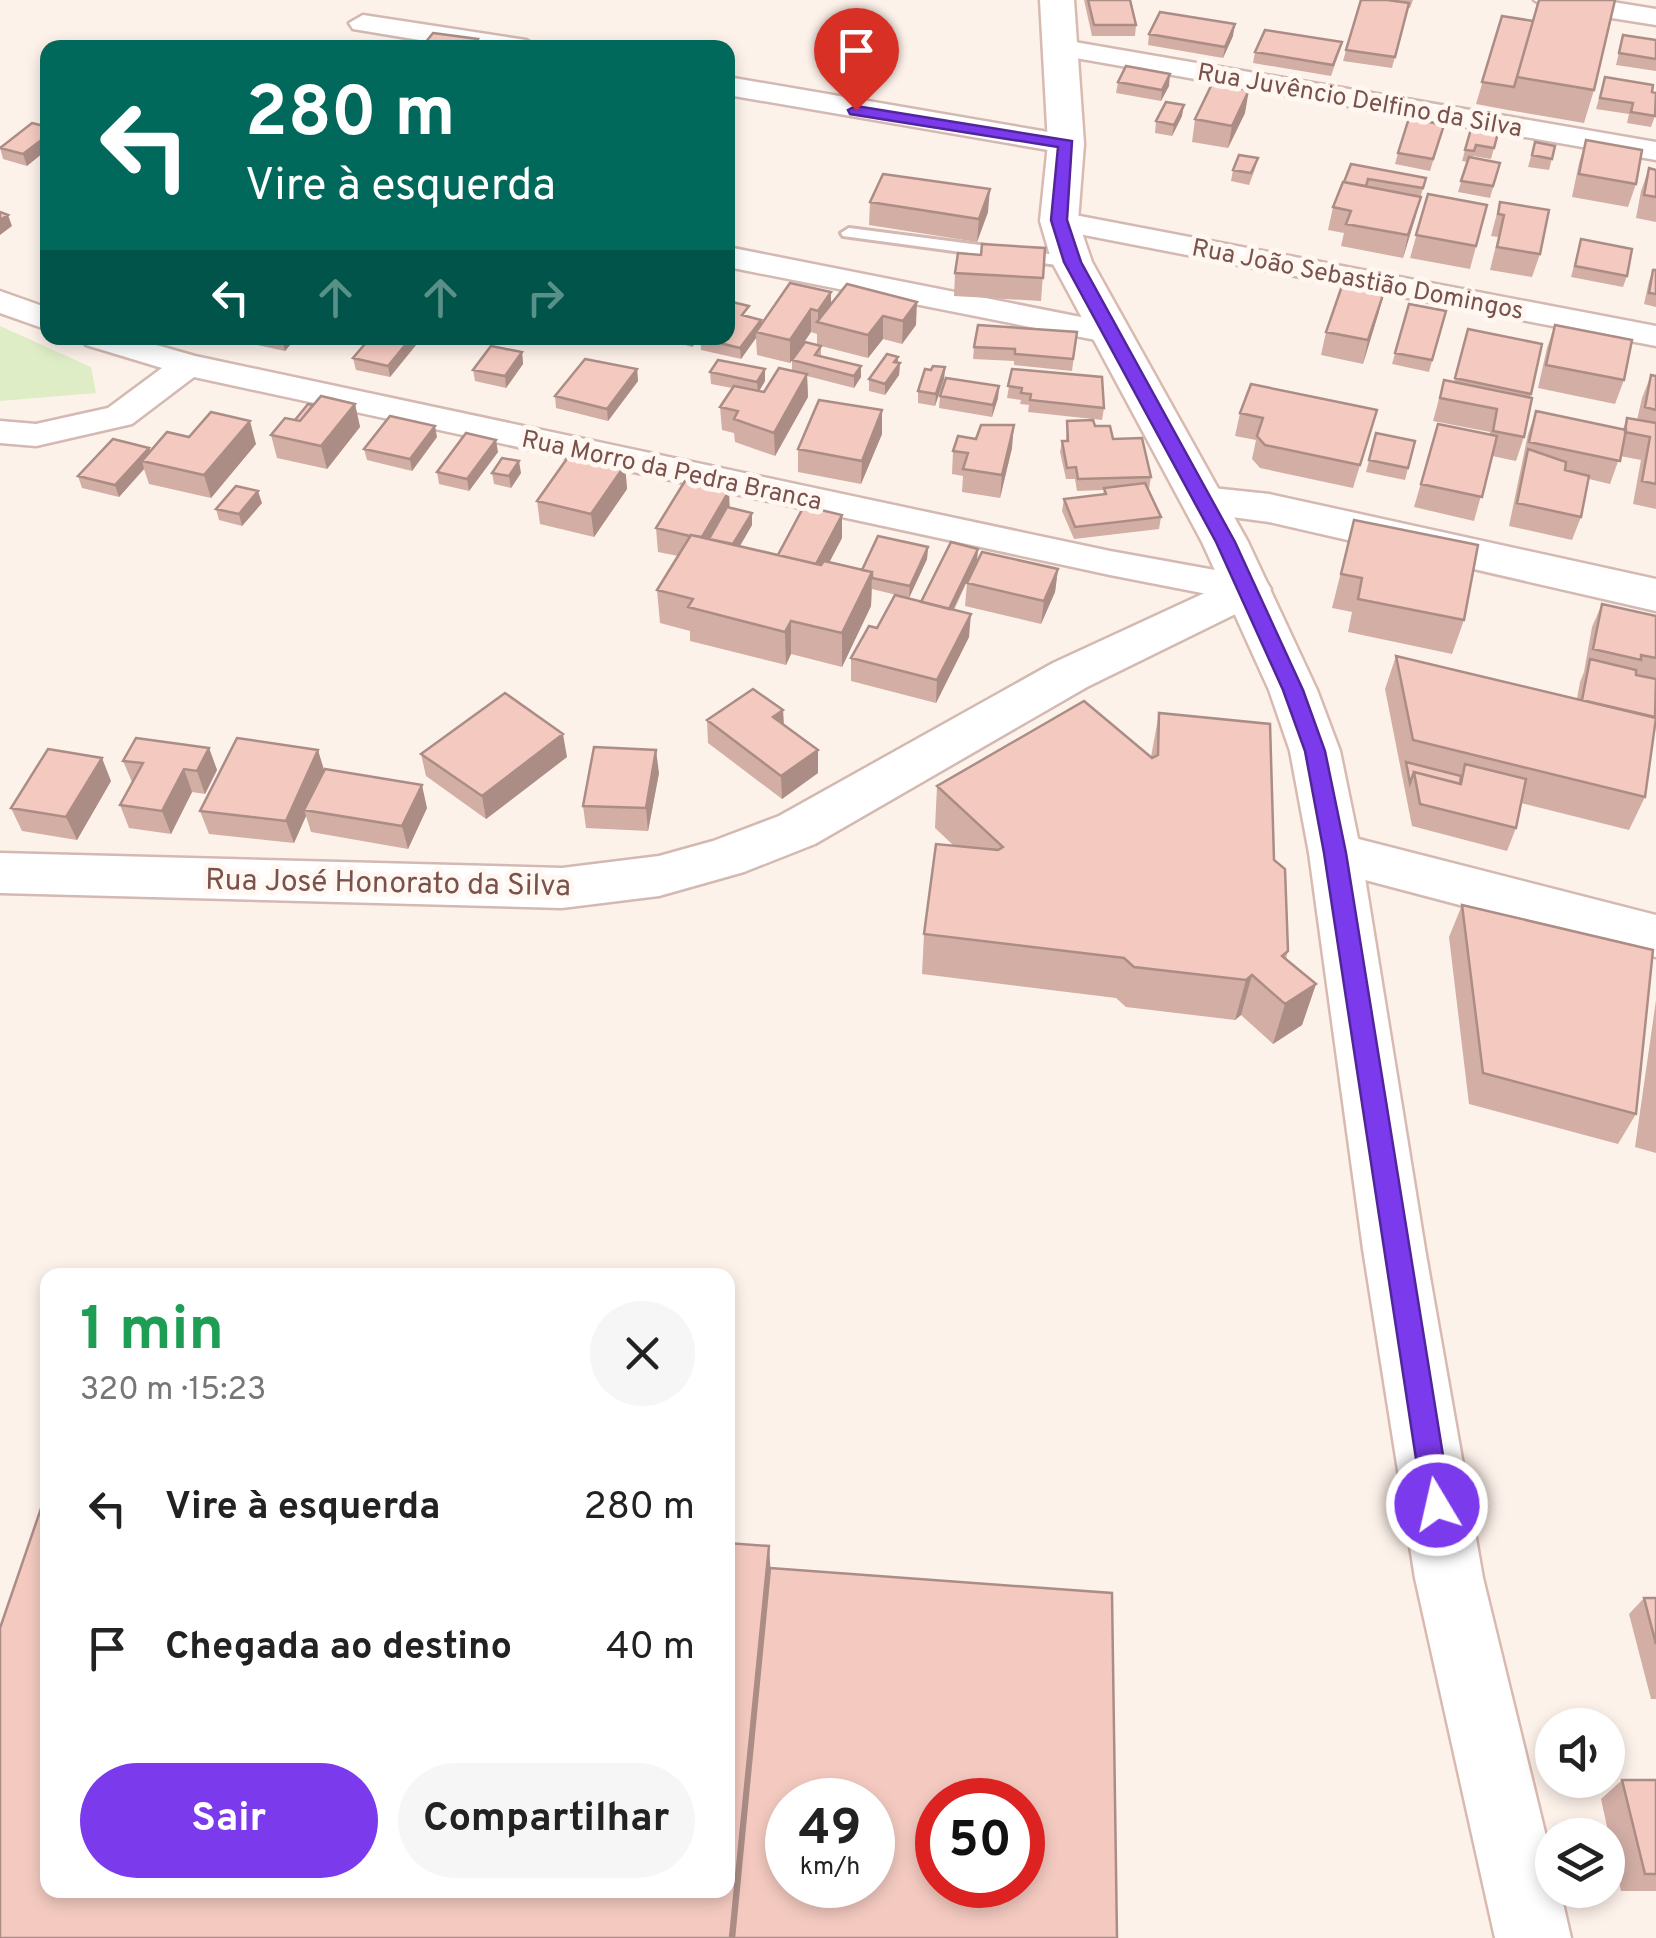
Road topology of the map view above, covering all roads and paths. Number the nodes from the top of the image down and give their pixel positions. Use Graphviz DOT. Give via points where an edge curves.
graph roads {
  1 [pos="1548,0"];
  2 [pos="1656,17"];
  3 [pos="363,22"];
  4 [pos="1060,24"];
  5 [pos="476,40"];
  6 [pos="735,87"];
  7 [pos="1066,144"];
  8 [pos="1656,152"];
  9 [pos="849,233"];
  10 [pos="1066,241"];
  11 [pos="735,259"];
  12 [pos="0,301"];
  13 [pos="40,317"];
  14 [pos="1111,332"];
  15 [pos="1656,336"];
  16 [pos="121,345"];
  17 [pos="188,365"];
  18 [pos="0,432"];
  19 [pos="1203,501"];
  20 [pos="1248,590"];
  21 [pos="1656,595"];
  22 [pos="1335,853"];
  23 [pos="0,874"];
  24 [pos="1656,936"];
  25 [pos="1534,1938"];
  1 -- 2 [label="street"];
  3 -- 5 [label="street"];
  4 -- 7 [label="main road"];
  4 -- 8 [label="street, Rua Juvêncio Delfino da Silva"];
  6 -- 7 [label="street"];
  7 -- 10 [label="main road"];
  9 -- 10 [label="lane"];
  10 -- 14 [label="main road"];
  10 -- 15 [label="street, Rua João Sebastião Domingos"];
  11 -- 14 [label="street"];
  12 -- 13 [label="street"];
  14 -- 19 [label="main road"];
  16 -- 17 [label="street, Rua Morro da Pedra Branca"];
  17 -- 18 [label="street" via="120,416 36,435"];
  17 -- 20 [label="street, Rua Morro da Pedra Branca"];
  19 -- 20 [label="main road"];
  19 -- 21 [label="main road" via="1269,508"];
  20 -- 22 [label="main road" via="1315,751"];
  20 -- 23 [label="main road, Rua José Honorato da Silva" via="1070,675 797,830 660,876 562,888"];
  22 -- 24 [label="main road"];
  22 -- 25 [label="main road" via="1449,1578"];
}
